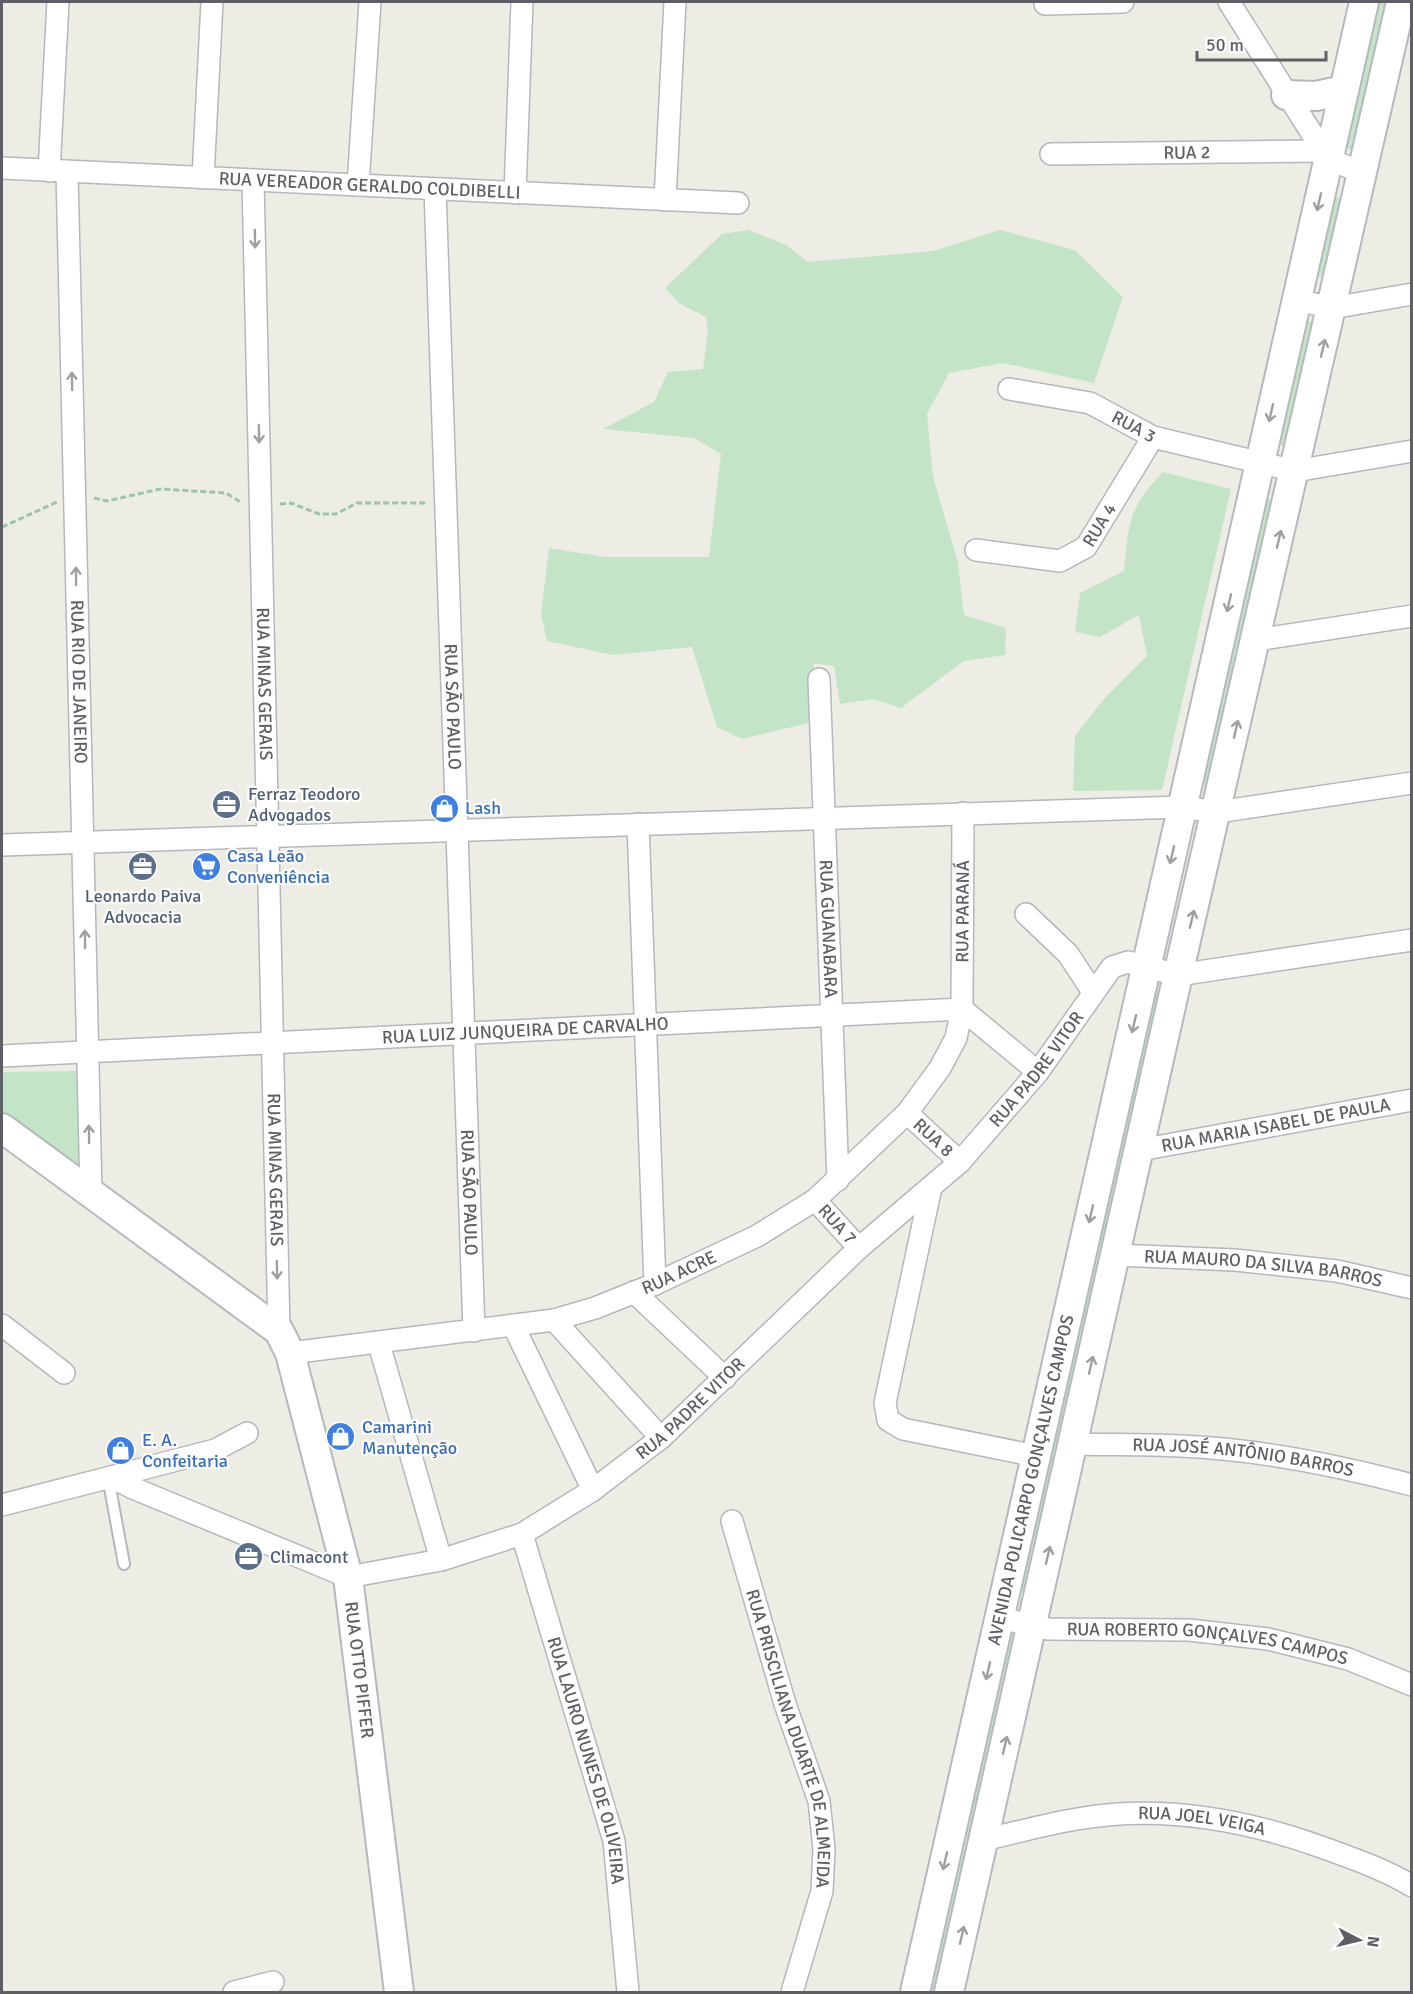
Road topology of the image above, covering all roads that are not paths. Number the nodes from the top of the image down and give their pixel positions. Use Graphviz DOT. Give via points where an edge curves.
graph roads {
  1 [pos="58,2"];
  2 [pos="212,2"];
  3 [pos="370,2"];
  4 [pos="522,2"];
  5 [pos="675,2"];
  6 [pos="1123,2"];
  7 [pos="1229,2"];
  8 [pos="1364,2"];
  9 [pos="1401,2"];
  10 [pos="1045,4"];
  11 [pos="1344,90"];
  12 [pos="1286,95"];
  13 [pos="1051,154"];
  14 [pos="1326,154"];
  15 [pos="2,168"];
  16 [pos="58,171"];
  17 [pos="1362,173"];
  18 [pos="203,178"];
  19 [pos="254,180"];
  20 [pos="358,185"];
  21 [pos="435,189"];
  22 [pos="515,193"];
  23 [pos="665,200"];
  24 [pos="738,203"];
  25 [pos="1412,294"];
  26 [pos="1297,300"];
  27 [pos="1332,308"];
  28 [pos="1009,389"];
  29 [pos="1153,437"];
  30 [pos="1412,451"];
  31 [pos="1260,463"];
  32 [pos="1295,471"];
  33 [pos="976,550"];
  34 [pos="1412,616"];
  35 [pos="1256,640"];
  36 [pos="819,679"];
  37 [pos="1412,783"];
  38 [pos="1182,807"];
  39 [pos="1217,812"];
  40 [pos="963,813"];
  41 [pos="826,818"];
  42 [pos="638,824"];
  43 [pos="457,830"];
  44 [pos="268,836"];
  45 [pos="83,842"];
  46 [pos="2,845"];
  47 [pos="1026,914"];
  48 [pos="1412,940"];
  49 [pos="1146,967"];
  50 [pos="1178,975"];
  51 [pos="1093,992"];
  52 [pos="962,1009"];
  53 [pos="832,1016"];
  54 [pos="645,1025"];
  55 [pos="464,1034"];
  56 [pos="272,1044"];
  57 [pos="88,1053"];
  58 [pos="2,1056"];
  59 [pos="1038,1072"];
  60 [pos="1412,1100"];
  61 [pos="907,1113"];
  62 [pos="2,1128"];
  63 [pos="1140,1150"];
  64 [pos="960,1162"];
  65 [pos="838,1180"];
  66 [pos="931,1187"];
  67 [pos="91,1192"];
  68 [pos="815,1200"];
  69 [pos="859,1248"];
  70 [pos="1116,1255"];
  71 [pos="655,1284"];
  72 [pos="1412,1288"];
  73 [pos="634,1292"];
  74 [pos="555,1320"];
  75 [pos="513,1325"];
  76 [pos="474,1331"];
  77 [pos="5,1332"];
  78 [pos="284,1342"];
  79 [pos="379,1344"];
  80 [pos="64,1373"];
  81 [pos="725,1378"];
  82 [pos="247,1433"];
  83 [pos="661,1438"];
  84 [pos="1074,1444"];
  85 [pos="1036,1456"];
  86 [pos="110,1477"];
  87 [pos="1412,1485"];
  88 [pos="593,1490"];
  89 [pos="2,1505"];
  90 [pos="732,1521"];
  91 [pos="522,1534"];
  92 [pos="441,1560"];
  93 [pos="124,1564"];
  94 [pos="348,1577"];
  95 [pos="1000,1618"];
  96 [pos="1032,1626"];
  97 [pos="1412,1685"];
  98 [pos="983,1840"];
  99 [pos="1412,1886"];
  100 [pos="273,1982"];
  101 [pos="234,1992"];
  102 [pos="399,1992"];
  103 [pos="628,1992"];
  104 [pos="792,1992"];
  105 [pos="915,1992"];
  106 [pos="949,1992"];
  1 -- 16 [label="street, RUA RIO DE JANEIRO"];
  2 -- 18 [label="street"];
  3 -- 20 [label="street"];
  4 -- 22 [label="street"];
  5 -- 23 [label="street"];
  6 -- 10 [label="street"];
  7 -- 12 [label="street"];
  8 -- 11 [label="street, AVENIDA POLICARPO GONÇALVES CAMPOS"];
  9 -- 17 [label="street, AVENIDA POLICARPO GONÇALVES CAMPOS"];
  11 -- 12 [label="street" via="1316,96"];
  11 -- 14 [label="street, AVENIDA POLICARPO GONÇALVES CAMPOS"];
  12 -- 14 [label="street"];
  13 -- 14 [label="street, RUA 2"];
  14 -- 17 [label="street"];
  14 -- 26 [label="street, AVENIDA POLICARPO GONÇALVES CAMPOS, one-way"];
  15 -- 16 [label="street, RUA VEREADOR GERALDO COLDIBELLI"];
  16 -- 18 [label="street, RUA VEREADOR GERALDO COLDIBELLI"];
  45 -- 16 [label="street, RUA RIO DE JANEIRO, one-way" via="75,493"];
  17 -- 27 [label="street, AVENIDA POLICARPO GONÇALVES CAMPOS"];
  18 -- 19 [label="street, RUA VEREADOR GERALDO COLDIBELLI"];
  19 -- 20 [label="street, RUA VEREADOR GERALDO COLDIBELLI"];
  19 -- 44 [label="street, RUA MINAS GERAIS, one-way"];
  20 -- 21 [label="street, RUA VEREADOR GERALDO COLDIBELLI"];
  21 -- 22 [label="street, RUA VEREADOR GERALDO COLDIBELLI"];
  21 -- 43 [label="street, RUA SÃO PAULO"];
  22 -- 23 [label="street, RUA VEREADOR GERALDO COLDIBELLI"];
  23 -- 24 [label="street, RUA VEREADOR GERALDO COLDIBELLI"];
  25 -- 27 [label="street"];
  26 -- 27 [label="street"];
  26 -- 31 [label="street, AVENIDA POLICARPO GONÇALVES CAMPOS, one-way"];
  32 -- 27 [label="street, AVENIDA POLICARPO GONÇALVES CAMPOS, one-way"];
  28 -- 29 [label="street, RUA 3" via="1090,403"];
  29 -- 31 [label="street, RUA 3"];
  29 -- 33 [label="street, RUA 4" via="1086,547 1060,561"];
  30 -- 32 [label="street"];
  31 -- 32 [label="street, RUA 3"];
  31 -- 38 [label="street, AVENIDA POLICARPO GONÇALVES CAMPOS, one-way"];
  35 -- 32 [label="street, AVENIDA POLICARPO GONÇALVES CAMPOS, one-way"];
  34 -- 35 [label="street"];
  39 -- 35 [label="street, AVENIDA POLICARPO GONÇALVES CAMPOS, one-way"];
  36 -- 41 [label="street, RUA GUANABARA"];
  37 -- 39 [label="street"];
  38 -- 39 [label="street"];
  38 -- 40 [label="street"];
  38 -- 49 [label="street, AVENIDA POLICARPO GONÇALVES CAMPOS, one-way"];
  50 -- 39 [label="street, AVENIDA POLICARPO GONÇALVES CAMPOS, one-way"];
  40 -- 41 [label="street"];
  40 -- 52 [label="street, RUA PARANÁ"];
  41 -- 42 [label="street"];
  41 -- 53 [label="street, RUA GUANABARA"];
  42 -- 43 [label="street"];
  42 -- 54 [label="street"];
  43 -- 44 [label="street"];
  43 -- 55 [label="street, RUA SÃO PAULO"];
  44 -- 45 [label="street"];
  44 -- 56 [label="street, RUA MINAS GERAIS"];
  45 -- 46 [label="street"];
  57 -- 45 [label="street, RUA RIO DE JANEIRO, one-way"];
  47 -- 51 [label="street" via="1068,954"];
  48 -- 50 [label="street"];
  49 -- 50 [label="street"];
  49 -- 51 [label="street, RUA PADRE VITOR" via="1121,962 1112,967"];
  49 -- 85 [label="street, AVENIDA POLICARPO GONÇALVES CAMPOS, one-way"];
  50 -- 63 [label="street, AVENIDA POLICARPO GONÇALVES CAMPOS"];
  51 -- 59 [label="street, RUA PADRE VITOR"];
  52 -- 53 [label="street, RUA LUIZ JUNQUEIRA DE CARVALHO"];
  52 -- 59 [label="street"];
  52 -- 61 [label="street, RUA ACRE" via="956,1038 940,1068"];
  53 -- 54 [label="street, RUA LUIZ JUNQUEIRA DE CARVALHO"];
  53 -- 65 [label="street, RUA GUANABARA"];
  54 -- 55 [label="street, RUA LUIZ JUNQUEIRA DE CARVALHO"];
  54 -- 71 [label="street"];
  55 -- 56 [label="street, RUA LUIZ JUNQUEIRA DE CARVALHO"];
  55 -- 76 [label="street, RUA SÃO PAULO"];
  56 -- 57 [label="street, RUA LUIZ JUNQUEIRA DE CARVALHO"];
  56 -- 78 [label="street, RUA MINAS GERAIS, one-way"];
  57 -- 58 [label="street, RUA LUIZ JUNQUEIRA DE CARVALHO"];
  67 -- 57 [label="street, RUA RIO DE JANEIRO, one-way"];
  59 -- 64 [label="street, RUA PADRE VITOR"];
  60 -- 63 [label="street, RUA MARIA ISABEL DE PAULA"];
  61 -- 64 [label="street, RUA 8"];
  61 -- 65 [label="street, RUA ACRE"];
  62 -- 67 [label="street"];
  63 -- 70 [label="street, AVENIDA POLICARPO GONÇALVES CAMPOS"];
  64 -- 66 [label="street, RUA PADRE VITOR"];
  65 -- 68 [label="street, RUA ACRE"];
  66 -- 69 [label="street, RUA PADRE VITOR"];
  66 -- 85 [label="street" via="885,1403 888,1420 903,1429"];
  67 -- 78 [label="street"];
  68 -- 69 [label="street, RUA 7"];
  68 -- 71 [label="street, RUA ACRE" via="757,1236"];
  69 -- 81 [label="street, RUA PADRE VITOR"];
  70 -- 72 [label="street, RUA MAURO DA SILVA BARROS" via="1235,1260 1337,1271"];
  84 -- 70 [label="street, AVENIDA POLICARPO GONÇALVES CAMPOS, one-way"];
  71 -- 73 [label="street, RUA ACRE"];
  73 -- 74 [label="street, RUA ACRE"];
  73 -- 81 [label="street"];
  74 -- 75 [label="street, RUA ACRE"];
  74 -- 83 [label="street"];
  75 -- 76 [label="street, RUA ACRE"];
  75 -- 88 [label="street"];
  76 -- 79 [label="street, RUA ACRE"];
  77 -- 80 [label="street"];
  78 -- 79 [label="street, RUA ACRE"];
  78 -- 94 [label="street, RUA OTTO PIFFER"];
  79 -- 92 [label="street"];
  81 -- 83 [label="street, RUA PADRE VITOR"];
  82 -- 86 [label="street" via="215,1450"];
  83 -- 88 [label="street, RUA PADRE VITOR"];
  84 -- 87 [label="street, RUA JOSÉ ANTÔNIO BARROS" via="1182,1446 1278,1457"];
  96 -- 84 [label="street, AVENIDA POLICARPO GONÇALVES CAMPOS, one-way"];
  85 -- 95 [label="street, AVENIDA POLICARPO GONÇALVES CAMPOS"];
  86 -- 89 [label="street"];
  86 -- 93 [label="lane"];
  86 -- 94 [label="street"];
  88 -- 91 [label="street, RUA PADRE VITOR"];
  90 -- 104 [label="street, RUA PRISCILIANA DUARTE DE ALMEIDA" via="785,1704 819,1801 824,1849 822,1891"];
  91 -- 92 [label="street, RUA PADRE VITOR"];
  91 -- 103 [label="street, RUA LAURO NUNES DE OLIVEIRA" via="614,1841"];
  92 -- 94 [label="street, RUA PADRE VITOR"];
  94 -- 102 [label="street, RUA OTTO PIFFER"];
  95 -- 96 [label="street, RUA ROBERTO GONÇALVES CAMPOS"];
  95 -- 105 [label="street, AVENIDA POLICARPO GONÇALVES CAMPOS, one-way"];
  96 -- 97 [label="street, RUA ROBERTO GONÇALVES CAMPOS" via="1189,1630 1268,1639 1348,1659"];
  98 -- 96 [label="street, AVENIDA POLICARPO GONÇALVES CAMPOS, one-way"];
  98 -- 99 [label="street, RUA JOEL VEIGA" via="1078,1819 1135,1813 1193,1814 1279,1832 1386,1871"];
  106 -- 98 [label="street, AVENIDA POLICARPO GONÇALVES CAMPOS, one-way"];
  100 -- 101 [label="street"];
}
